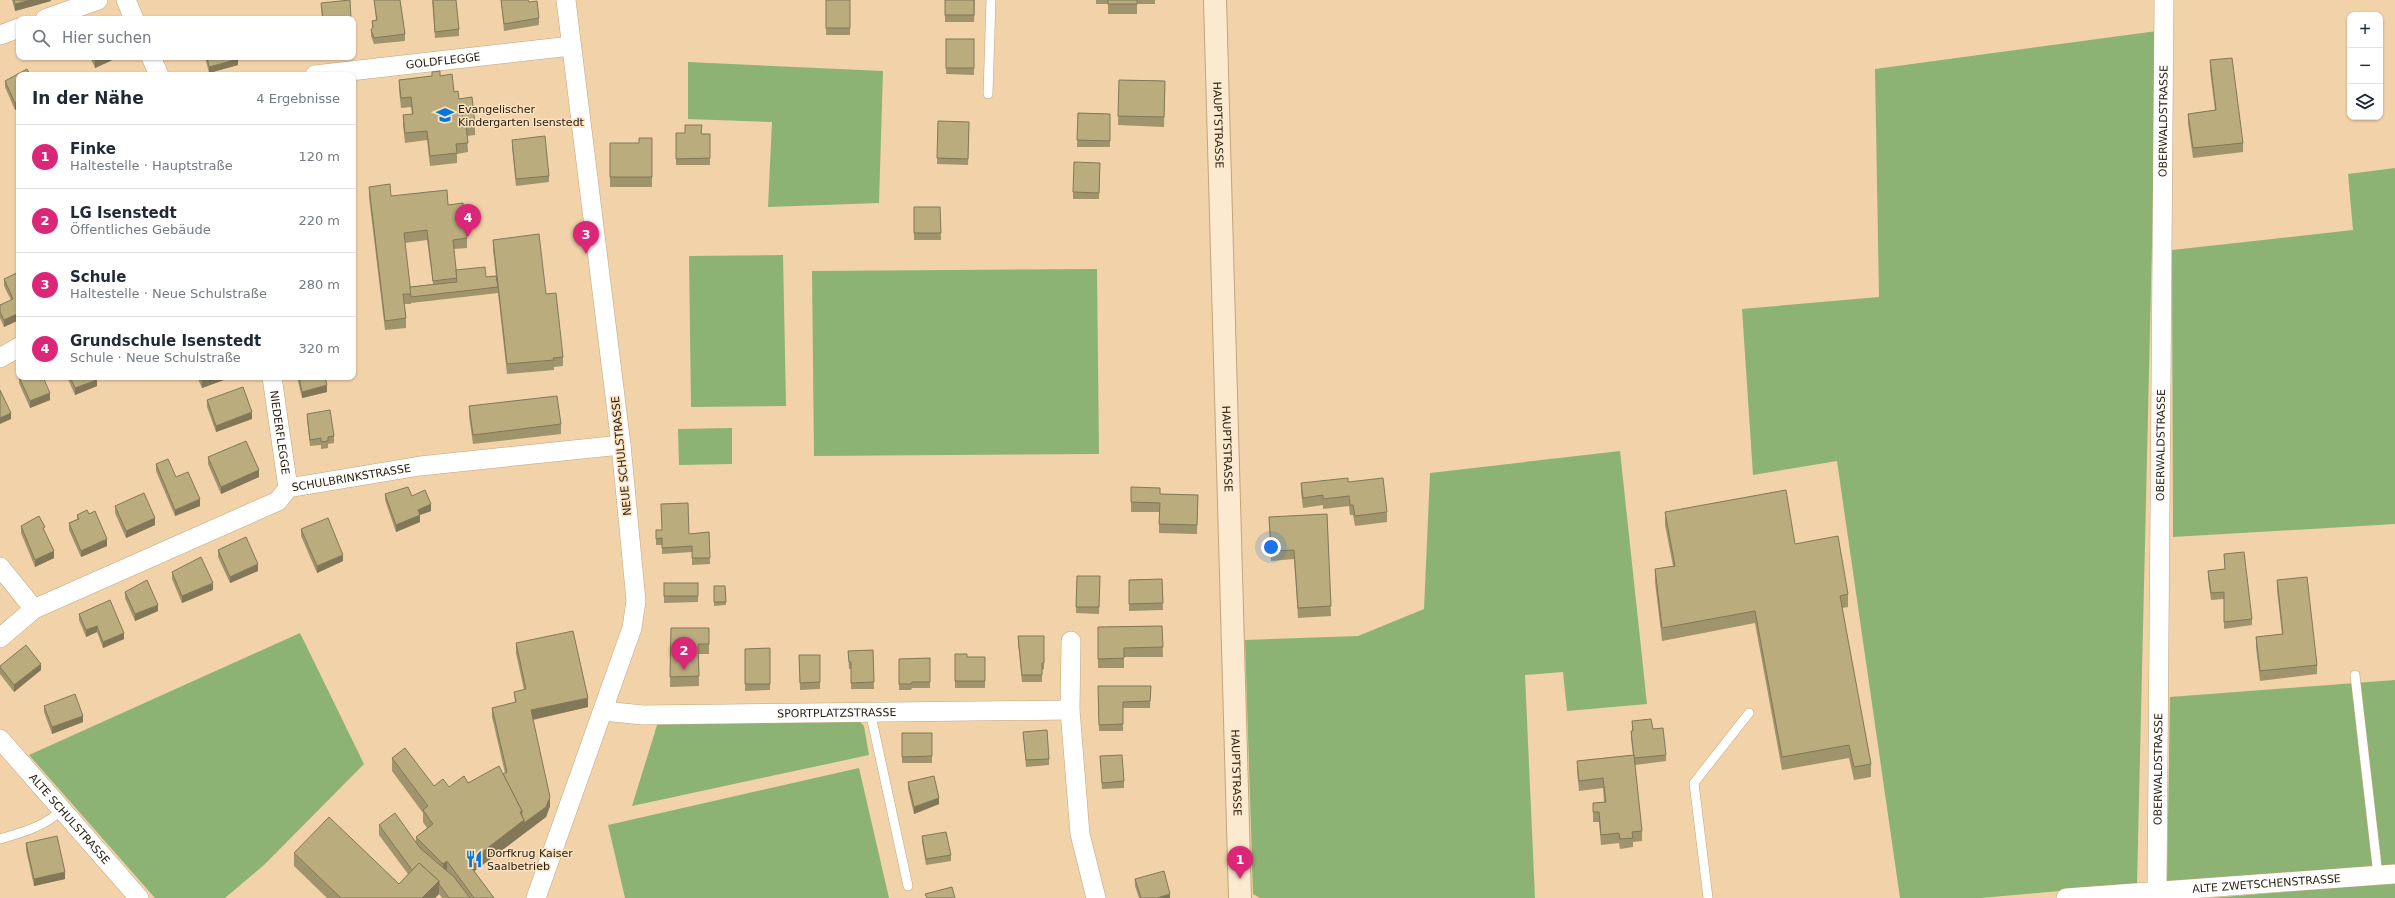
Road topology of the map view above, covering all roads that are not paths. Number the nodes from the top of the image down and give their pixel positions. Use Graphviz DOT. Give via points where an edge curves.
graph roads {
  1 [pos="98,0"];
  2 [pos="126,0"];
  3 [pos="566,0"];
  4 [pos="991,0"];
  5 [pos="1215,0"];
  6 [pos="2164,0"];
  7 [pos="53,16"];
  8 [pos="133,16"];
  9 [pos="16,29"];
  10 [pos="0,35"];
  11 [pos="571,46"];
  12 [pos="152,60"];
  13 [pos="158,72"];
  14 [pos="341,72"];
  15 [pos="988,94"];
  16 [pos="16,349"];
  17 [pos="0,358"];
  18 [pos="272,380"];
  19 [pos="621,446"];
  20 [pos="288,488"];
  21 [pos="0,567"];
  22 [pos="34,609"];
  23 [pos="0,638"];
  24 [pos="1071,641"];
  25 [pos="2355,675"];
  26 [pos="1070,710"];
  27 [pos="603,711"];
  28 [pos="870,711"];
  29 [pos="1749,713"];
  30 [pos="0,739"];
  31 [pos="62,810"];
  32 [pos="0,839"];
  33 [pos="2386,874"];
  34 [pos="908,886"];
  35 [pos="2157,890"];
  36 [pos="139,898"];
  37 [pos="536,898"];
  38 [pos="1096,898"];
  39 [pos="1240,898"];
  40 [pos="1708,898"];
  41 [pos="2066,898"];
  1 -- 7 [label="street"];
  2 -- 8 [label="street"];
  3 -- 11 [label="street, NEUE SCHULSTRASSE"];
  4 -- 15 [label="lane"];
  5 -- 39 [label="main road, HAUPTSTRASSE"];
  6 -- 35 [label="street, OBERWALDSTRASSE"];
  9 -- 10 [label="street"];
  11 -- 14 [label="street, GOLDFLEGGE"];
  11 -- 19 [label="street, NEUE SCHULSTRASSE"];
  12 -- 13 [label="street"];
  16 -- 17 [label="street"];
  18 -- 20 [label="street, NIEDERFLEGGE"];
  19 -- 20 [label="street, SCHULBRINKSTRASSE" via="420,466"];
  19 -- 27 [label="street, NEUE SCHULSTRASSE" via="636,601 632,628"];
  20 -- 22 [label="street, SCHULBRINKSTRASSE" via="278,501"];
  21 -- 22 [label="street"];
  22 -- 23 [label="street, SCHULBRINKSTRASSE"];
  24 -- 26 [label="street"];
  25 -- 33 [label="lane"];
  26 -- 28 [label="street, SPORTPLATZSTRASSE"];
  26 -- 38 [label="street" via="1080,834"];
  27 -- 28 [label="street, SPORTPLATZSTRASSE" via="643,715"];
  27 -- 37 [label="street, NEUE SCHULSTRASSE"];
  28 -- 34 [label="lane"];
  29 -- 40 [label="lane" via="1694,783"];
  30 -- 31 [label="street, ALTE SCHULSTRASSE"];
  31 -- 32 [label="lane" via="49,822 35,829"];
  31 -- 36 [label="street, ALTE SCHULSTRASSE"];
  33 -- 35 [label="street, ALTE ZWETSCHENSTRASSE"];
  35 -- 41 [label="street, ALTE ZWETSCHENSTRASSE"];
}
